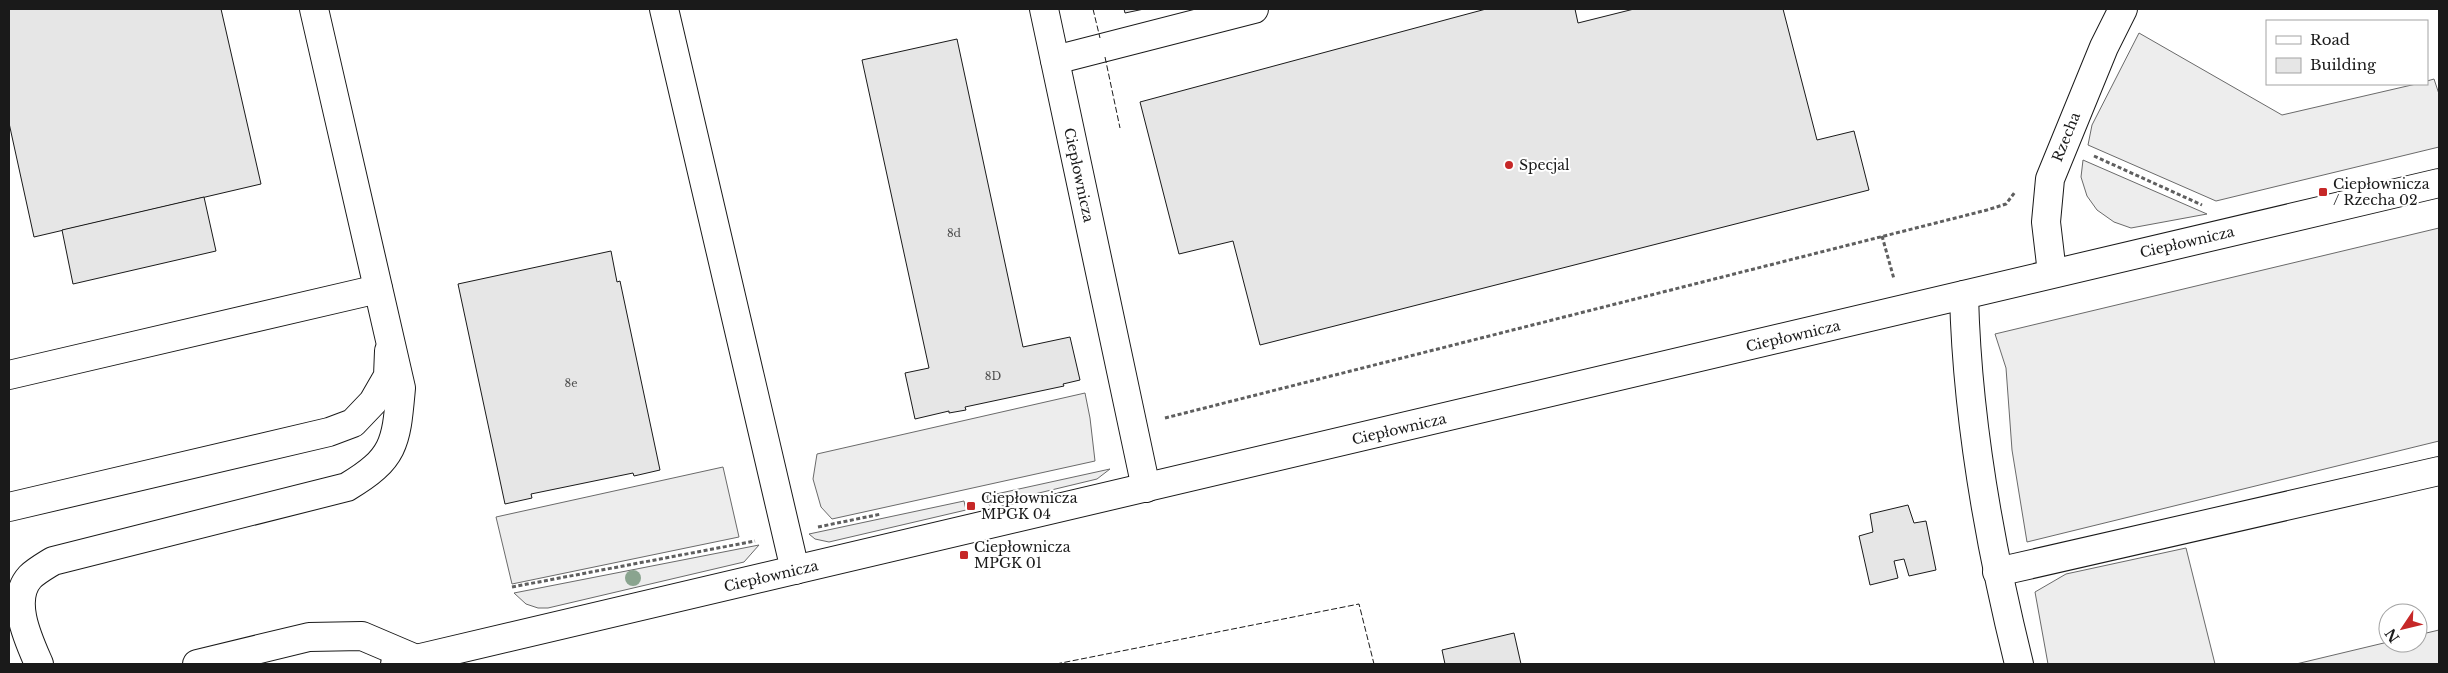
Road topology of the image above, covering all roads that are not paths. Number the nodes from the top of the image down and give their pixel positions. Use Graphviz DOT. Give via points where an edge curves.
graph roads {
  1 [pos="314,9"];
  2 [pos="664,9"];
  3 [pos="1044,9"];
  4 [pos="1254,9"];
  5 [pos="2123,9"];
  6 [pos="1055,60"];
  7 [pos="2439,183"];
  8 [pos="2052,273"];
  9 [pos="378,289"];
  10 [pos="1964,295"];
  11 [pos="390,340"];
  12 [pos="9,375"];
  13 [pos="2439,471"];
  14 [pos="1146,488"];
  15 [pos="9,507"];
  16 [pos="795,570"];
  17 [pos="1997,572"];
  18 [pos="406,662"];
  19 [pos="39,664"];
  20 [pos="198,664"];
  21 [pos="2019,664"];
  1 -- 9 [label="street"];
  2 -- 16 [label="street"];
  3 -- 6 [label="street, Ciepłownicza"];
  4 -- 6 [label="street"];
  5 -- 8 [label="street, Rzecha" via="2063,142 2050,179 2046,222"];
  6 -- 14 [label="street, Ciepłownicza"];
  7 -- 8 [label="street, Ciepłownicza"];
  8 -- 10 [label="street, Ciepłownicza"];
  9 -- 11 [label="street"];
  9 -- 12 [label="street"];
  10 -- 14 [label="street, Ciepłownicza"];
  10 -- 17 [label="street" via="1976,451"];
  11 -- 15 [label="street" via="388,376 373,402 353,423 329,432"];
  11 -- 19 [label="street" via="401,388 397,426 388,454 371,473 347,487 52,561 29,578 22,596 23,626"];
  13 -- 17 [label="street"];
  14 -- 16 [label="street, Ciepłownicza"];
  16 -- 18 [label="street, Ciepłownicza"];
  17 -- 21 [label="street"];
  18 -- 20 [label="street" via="362,636 309,637"];
}
